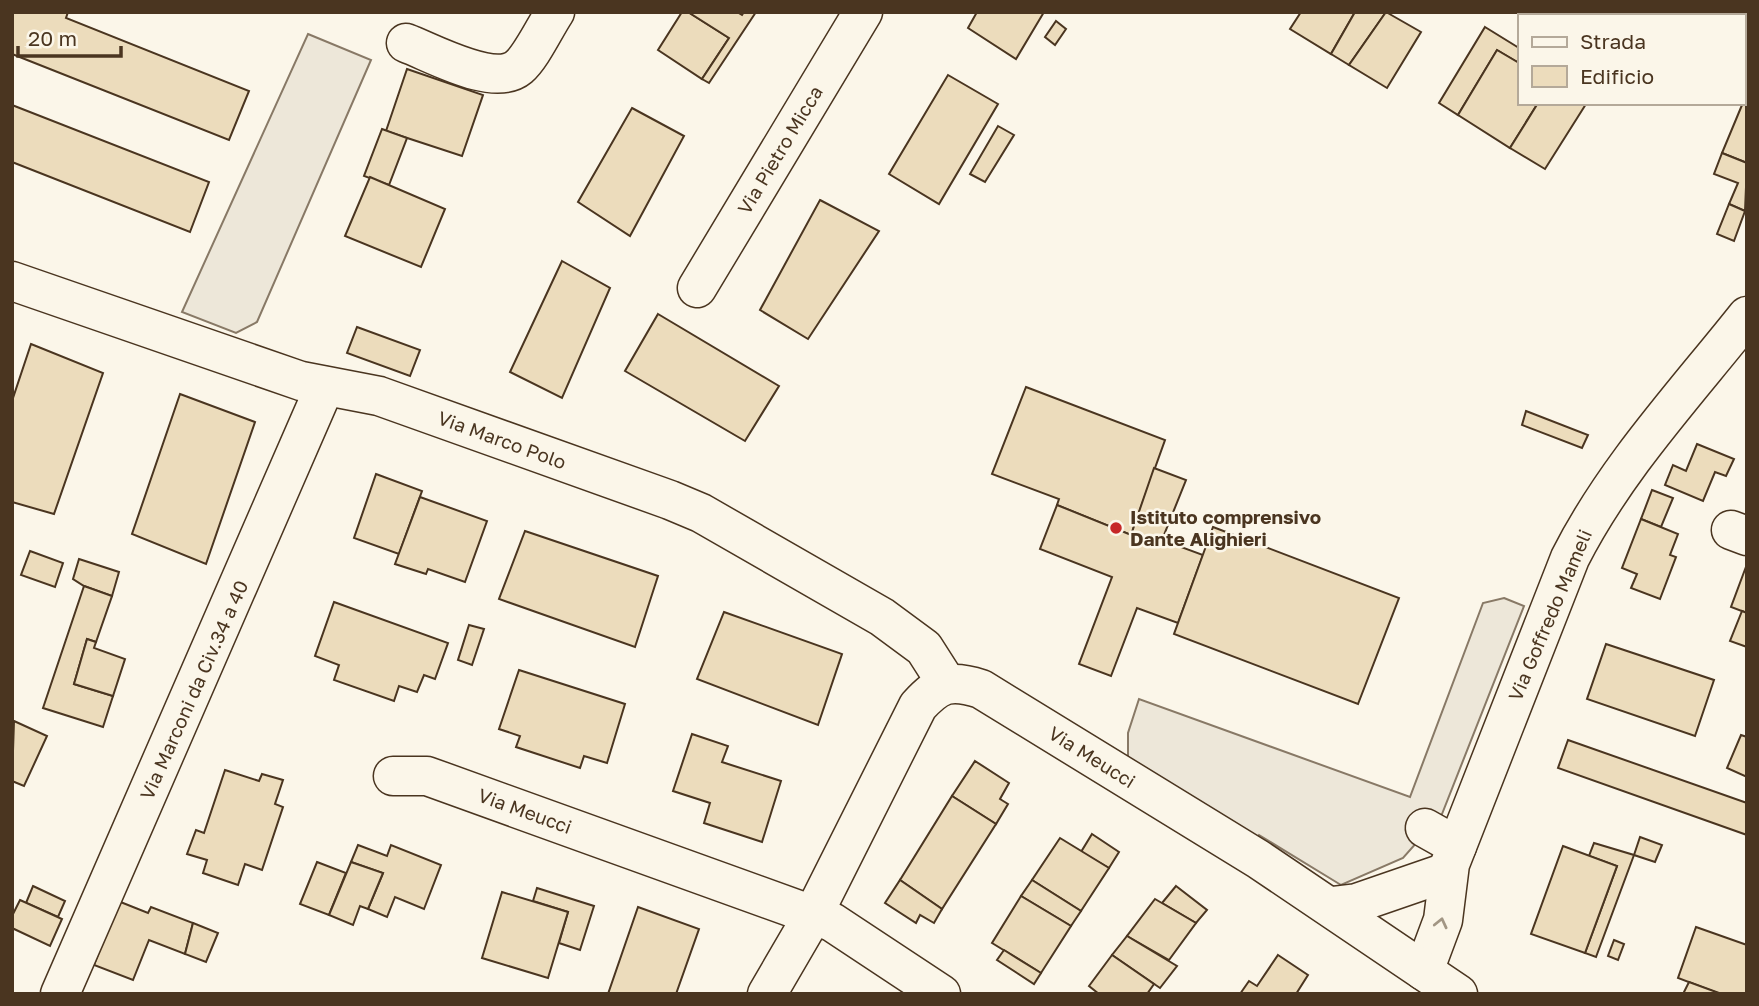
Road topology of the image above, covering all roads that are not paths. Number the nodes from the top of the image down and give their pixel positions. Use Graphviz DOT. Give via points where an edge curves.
graph roads {
  1 [pos="555,12"];
  2 [pos="863,12"];
  3 [pos="406,43"];
  4 [pos="12,281"];
  5 [pos="697,288"];
  6 [pos="1747,316"];
  7 [pos="325,386"];
  8 [pos="947,684"];
  9 [pos="393,776"];
  10 [pos="1437,858"];
  11 [pos="1332,906"];
  12 [pos="813,915"];
  13 [pos="1385,944"];
  14 [pos="1424,971"];
  15 [pos="60,994"];
  16 [pos="767,994"];
  17 [pos="941,994"];
  18 [pos="1458,994"];
  1 -- 3 [label="street" via="519,67 506,73 487,75"];
  2 -- 5 [label="street, Via Pietro Micca"];
  4 -- 7 [label="street, Via Marco Polo"];
  6 -- 10 [label="street, Via Goffredo Mameli" via="1592,516"];
  7 -- 8 [label="street, Via Marco Polo" via="379,396 701,513 882,617 925,648"];
  7 -- 15 [label="street, Via Marconi da Civ.34 a 40"];
  8 -- 11 [label="street, Via Meucci" via="960,682 981,689"];
  8 -- 12 [label="street" via="918,706"];
  9 -- 12 [label="street, Via Meucci" via="427,776"];
  10 -- 11 [label="street" via="1357,903"];
  10 -- 13 [label="street, Via Goffredo Mameli" via="1391,925"];
  14 -- 10 [label="street, Via Goffredo Mameli, one-way" via="1443,920"];
  11 -- 13 [label="street, Via Meucci"];
  12 -- 16 [label="street"];
  12 -- 17 [label="street, Via Meucci" via="832,922"];
  13 -- 14 [label="street, Via Meucci"];
  14 -- 18 [label="street, Via Meucci"];
}
